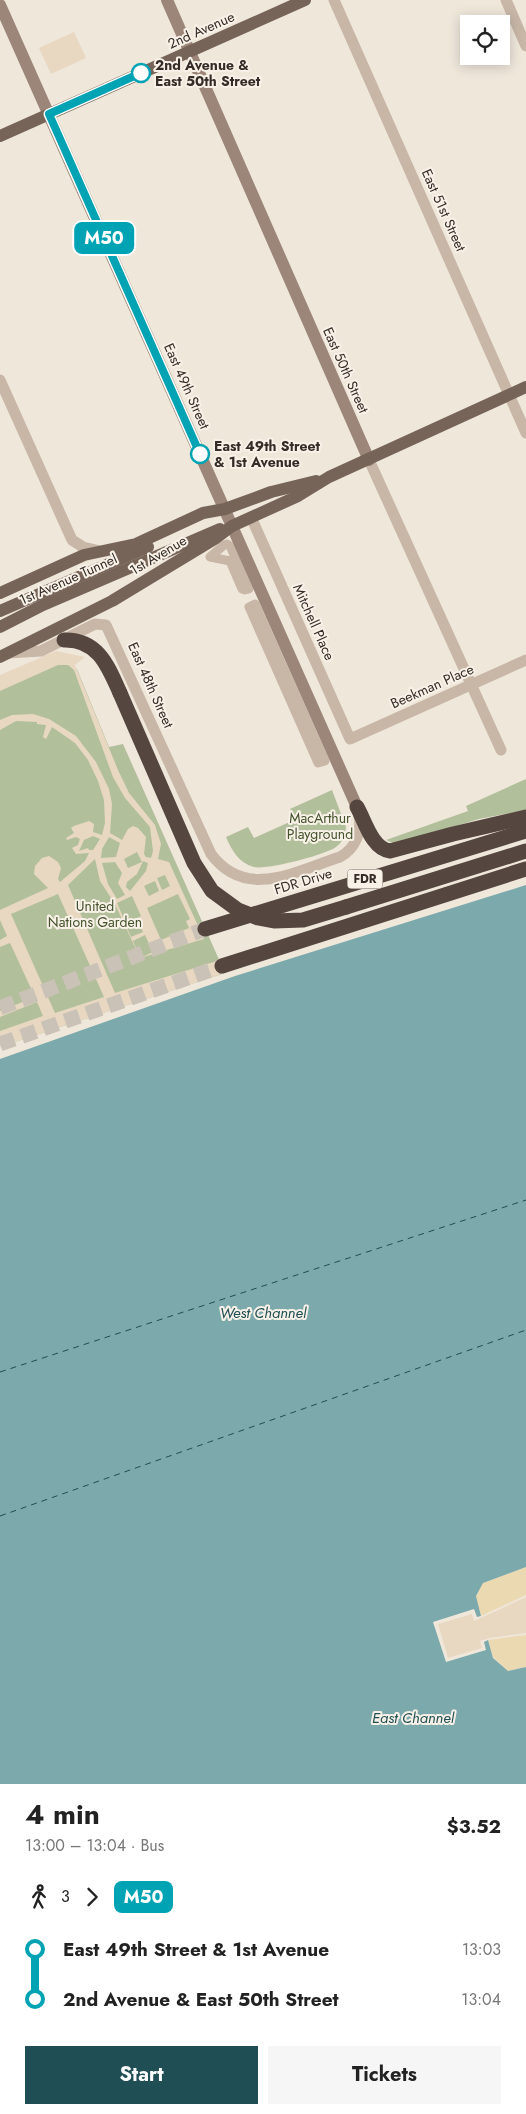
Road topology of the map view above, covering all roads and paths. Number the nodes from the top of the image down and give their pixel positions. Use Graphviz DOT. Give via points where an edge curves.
graph roads {
  1 [pos="166,0"];
  2 [pos="305,0"];
  3 [pos="334,0"];
  4 [pos="506,0"];
  5 [pos="0,5"];
  6 [pos="526,46"];
  7 [pos="189,52"];
  8 [pos="49,114"];
  9 [pos="0,136"];
  10 [pos="0,380"];
  11 [pos="526,387"];
  12 [pos="509,394"];
  13 [pos="526,433"];
  14 [pos="369,460"];
  15 [pos="329,477"];
  16 [pos="224,509"];
  17 [pos="251,517"];
  18 [pos="232,526"];
  19 [pos="224,544"];
  20 [pos="101,551"];
  21 [pos="0,593"];
  22 [pos="255,604"];
  23 [pos="0,611"];
  24 [pos="0,627"];
  25 [pos="64,640"];
  26 [pos="4,655"];
  27 [pos="526,660"];
  28 [pos="471,684"];
  29 [pos="350,739"];
  30 [pos="501,750"];
  31 [pos="357,807"];
  32 [pos="526,817"];
  33 [pos="526,830"];
  34 [pos="526,850"];
  35 [pos="526,869"];
  36 [pos="205,929"];
  37 [pos="222,966"];
  1 -- 7 [label="main road, East 50th Street"];
  2 -- 7 [label="main road, 2nd Avenue"];
  3 -- 12 [label="street, East 51st Street"];
  4 -- 6 [label="street"];
  5 -- 8 [label="main road, East 49th Street"];
  7 -- 8 [label="main road, 2nd Avenue"];
  7 -- 14 [label="main road, East 50th Street"];
  8 -- 9 [label="main road, 2nd Avenue"];
  8 -- 16 [label="main road, East 49th Street"];
  10 -- 20 [label="street" via="72,540 83,547"];
  11 -- 12 [label="main road, 1st Avenue"];
  12 -- 13 [label="street, East 51st Street"];
  12 -- 14 [label="main road, 1st Avenue"];
  14 -- 15 [label="main road, 1st Avenue"];
  14 -- 28 [label="street, East 50th Street"];
  15 -- 16 [label="main road, 1st Avenue" via="271,492"];
  15 -- 17 [label="main road, 1st Avenue" via="298,496"];
  16 -- 18 [label="main road, East 49th Street"];
  16 -- 20 [label="main road, 1st Avenue" via="203,513 136,544"];
  16 -- 23 [label="main road, 1st Avenue Tunnel" via="116,562"];
  17 -- 18 [label="main road, 1st Avenue"];
  17 -- 29 [label="street, Mitchell Place"];
  18 -- 24 [label="main road, 1st Avenue Tunnel" via="208,533 43,604"];
  18 -- 26 [label="main road, 1st Avenue" via="112,601"];
  18 -- 31 [label="main road, East 49th Street"];
  19 -- 19 [label="street" via="230,546 249,589 242,589 230,561 210,557"];
  20 -- 21 [label="main road, 1st Avenue" via="84,555"];
  22 -- 22 [label="street" via="249,606 318,763 325,761"];
  25 -- 26 [label="street, East 48th Street" via="33,653"];
  25 -- 31 [label="street, East 48th Street" via="95,624 102,623 108,628 211,854 229,872 250,881 276,877 340,857 353,847 358,836"];
  25 -- 34 [label="highway, bridge" via="81,641 94,649 107,666 194,863 212,891 238,910 274,921 303,920"];
  27 -- 28 [label="street, Beekman Place"];
  28 -- 29 [label="street, Beekman Place"];
  28 -- 30 [label="street, East 50th Street"];
  31 -- 32 [label="highway" via="376,844 390,852"];
  33 -- 36 [label="highway, FDR Drive / FDR"];
  35 -- 37 [label="highway"];
}
